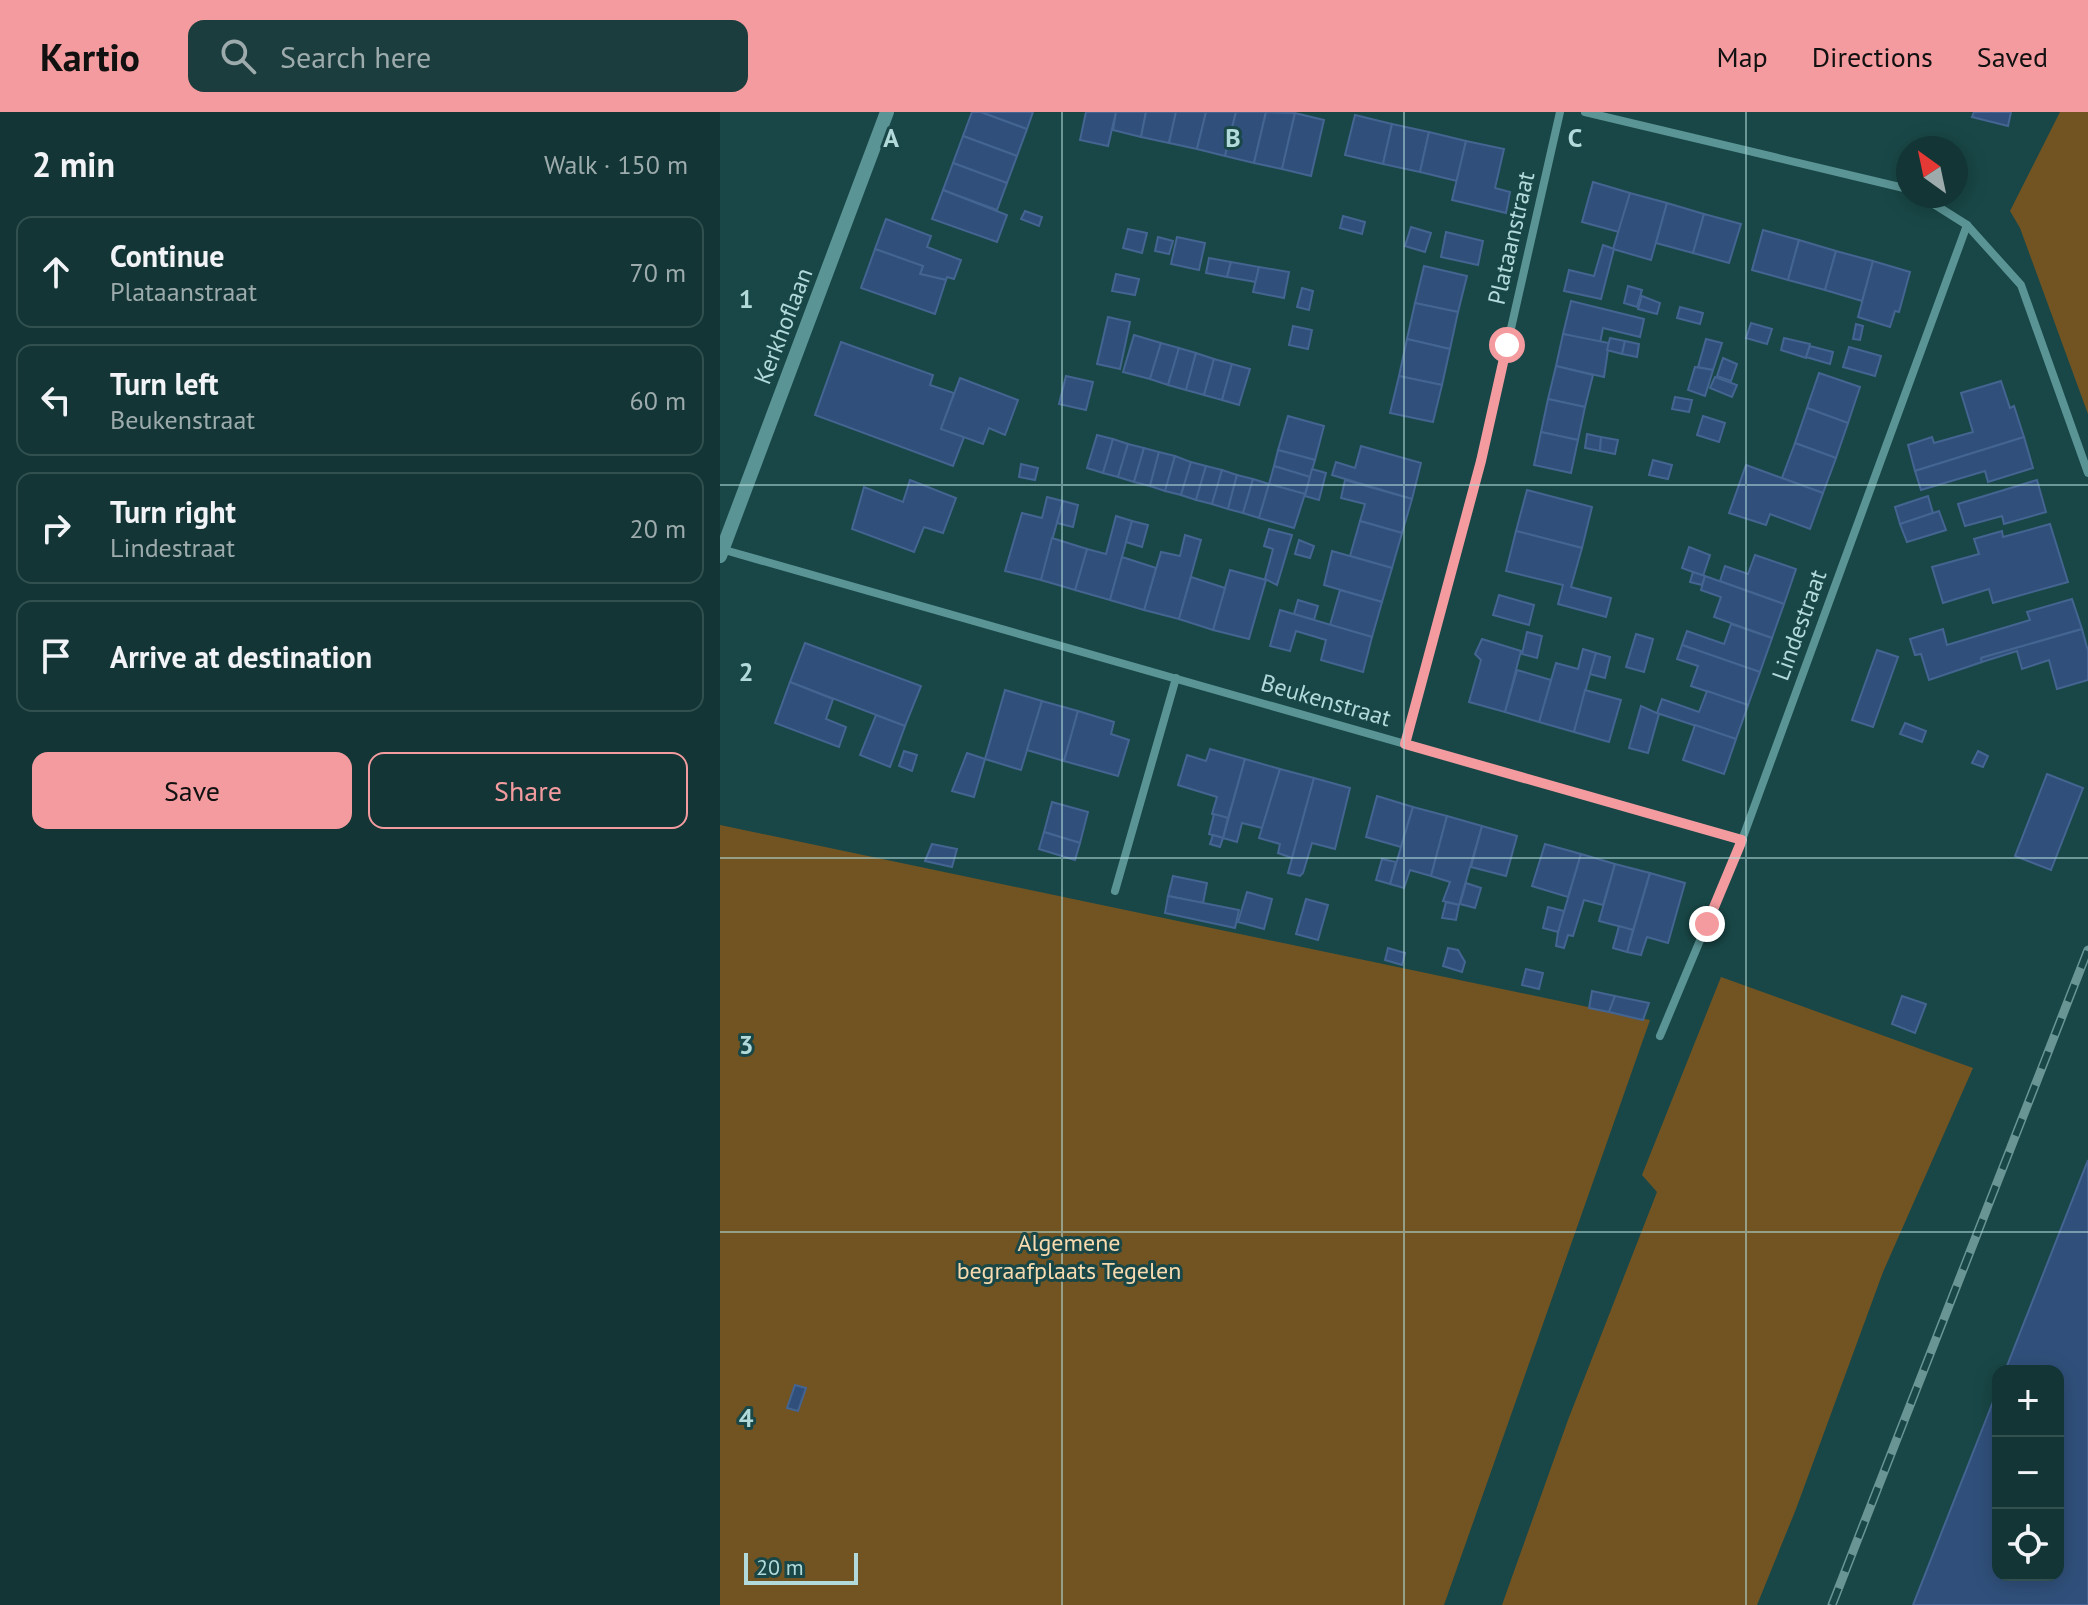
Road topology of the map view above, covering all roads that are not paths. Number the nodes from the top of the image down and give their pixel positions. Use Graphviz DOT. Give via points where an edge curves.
graph roads {
  1 [pos="887,112"];
  2 [pos="1560,112"];
  3 [pos="1585,112"];
  4 [pos="1896,186"];
  5 [pos="1940,208"];
  6 [pos="1967,225"];
  7 [pos="2088,473"];
  8 [pos="721,552"];
  9 [pos="1176,678"];
  10 [pos="1405,744"];
  11 [pos="1742,840"];
  12 [pos="1115,891"];
  13 [pos="1660,1036"];
  1 -- 8 [label="street, Kerkhoflaan"];
  2 -- 10 [label="street, Plataanstraat" via="1481,461"];
  3 -- 4 [label="street"];
  5 -- 6 [label="street"];
  6 -- 7 [label="street" via="2021,285"];
  6 -- 11 [label="street, Lindestraat"];
  8 -- 9 [label="street, Beukenstraat"];
  9 -- 10 [label="street, Beukenstraat"];
  9 -- 12 [label="street"];
  10 -- 11 [label="street, Beukenstraat"];
  11 -- 13 [label="street, Lindestraat"];
}
